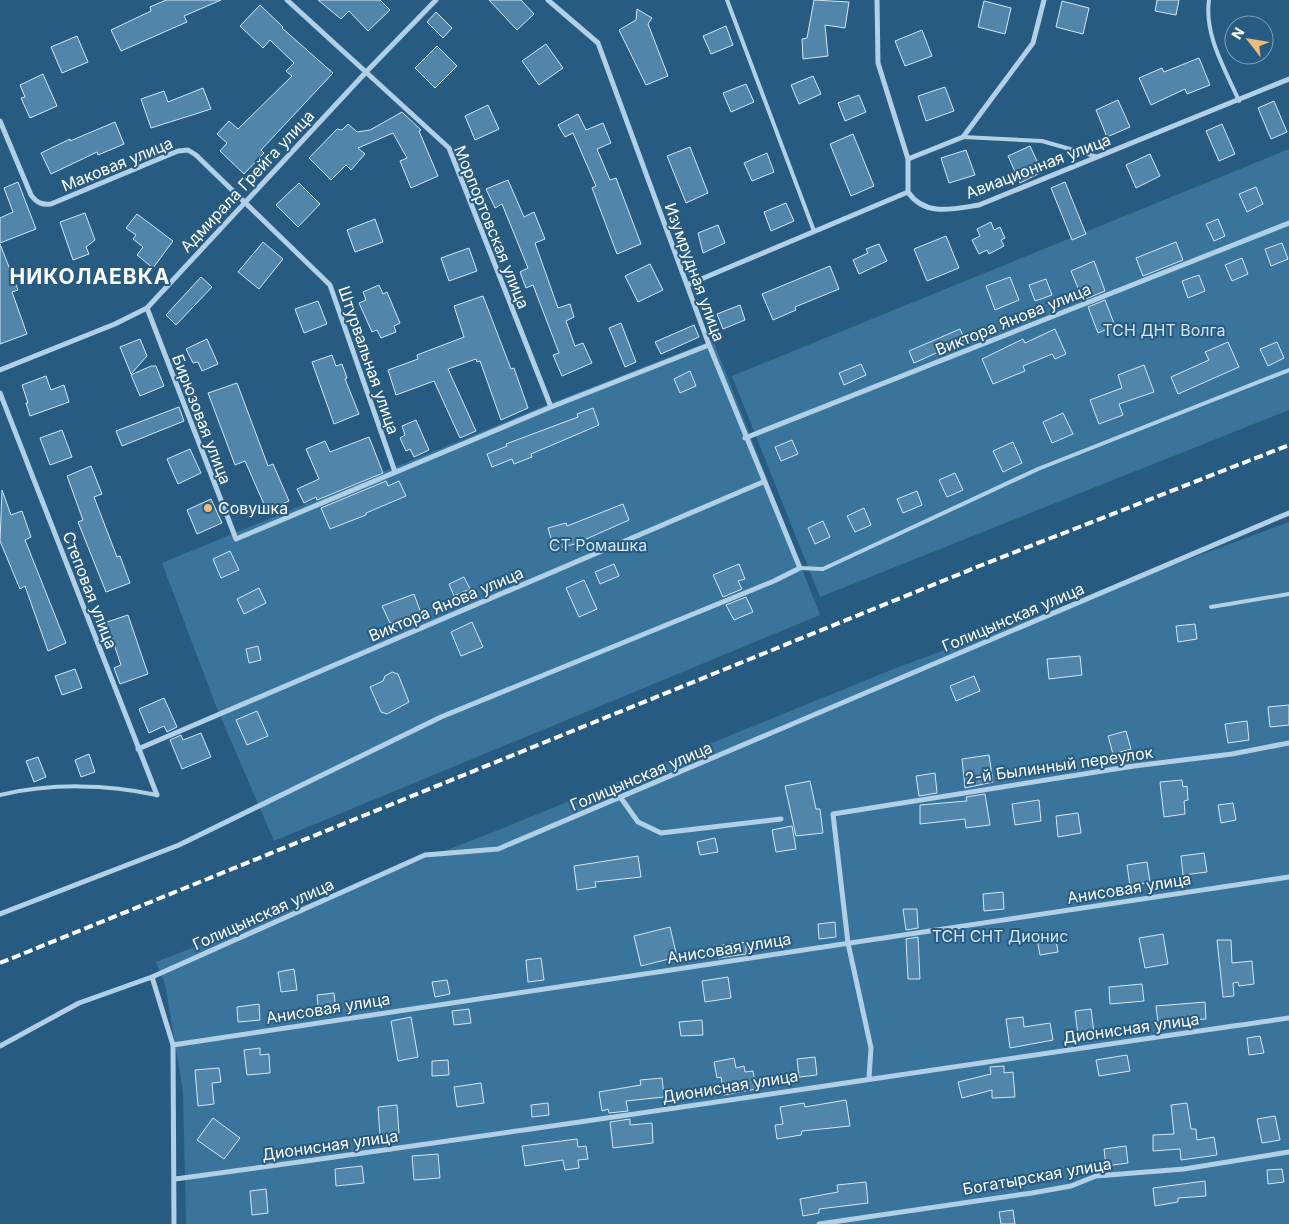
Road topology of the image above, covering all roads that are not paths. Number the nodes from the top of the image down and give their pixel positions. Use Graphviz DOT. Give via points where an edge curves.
graph roads {
  1 [pos="287,0"];
  2 [pos="436,0"];
  3 [pos="548,0"];
  4 [pos="727,0"];
  5 [pos="877,0"];
  6 [pos="1044,0"];
  7 [pos="1209,0"];
  8 [pos="367,71"];
  9 [pos="1289,79"];
  10 [pos="1239,101"];
  11 [pos="0,121"];
  12 [pos="963,137"];
  13 [pos="1099,157"];
  14 [pos="908,159"];
  15 [pos="908,192"];
  16 [pos="243,202"];
  17 [pos="1289,223"];
  18 [pos="814,231"];
  19 [pos="687,285"];
  20 [pos="147,308"];
  21 [pos="709,345"];
  22 [pos="0,370"];
  23 [pos="1289,370"];
  24 [pos="0,393"];
  25 [pos="550,407"];
  26 [pos="745,438"];
  27 [pos="395,472"];
  28 [pos="763,482"];
  29 [pos="1289,514"];
  30 [pos="800,568"];
  31 [pos="1289,594"];
  32 [pos="1211,606"];
  33 [pos="1289,743"];
  34 [pos="138,749"];
  35 [pos="0,795"];
  36 [pos="157,795"];
  37 [pos="621,798"];
  38 [pos="781,819"];
  39 [pos="1289,877"];
  40 [pos="0,914"];
  41 [pos="848,943"];
  42 [pos="152,977"];
  43 [pos="1289,1018"];
  44 [pos="172,1045"];
  45 [pos="0,1046"];
  46 [pos="869,1078"];
  47 [pos="1289,1152"];
  48 [pos="175,1179"];
  49 [pos="174,1224"];
  50 [pos="819,1224"];
  1 -- 8 [label="street, Морпортовская улица"];
  2 -- 8 [label="street, Адмирала Грейга улица"];
  3 -- 19 [label="street, Изумрудная улица" via="598,43"];
  4 -- 18 [label="lane"];
  5 -- 14 [label="street" via="878,62"];
  6 -- 12 [label="street" via="1033,43"];
  7 -- 10 [label="lane" via="1207,13 1212,37"];
  8 -- 16 [label="street, Адмирала Грейга улица"];
  8 -- 25 [label="street, Морпортовская улица" via="449,148"];
  9 -- 10 [label="street, Авиационная улица"];
  10 -- 13 [label="street, Авиационная улица"];
  11 -- 16 [label="street, Маковая улица" via="31,195 40,203 52,204 183,150 196,155"];
  12 -- 13 [label="lane" via="1042,141"];
  12 -- 14 [label="street"];
  13 -- 15 [label="street, Авиационная улица" via="979,205 950,210 927,209 913,200"];
  14 -- 15 [label="street"];
  15 -- 18 [label="street"];
  16 -- 20 [label="street, Адмирала Грейга улица"];
  16 -- 27 [label="street, Штурвальная улица" via="330,284"];
  17 -- 26 [label="street, Виктора Янова улица"];
  18 -- 19 [label="street"];
  19 -- 21 [label="street, Изумрудная улица"];
  20 -- 22 [label="street, Адмирала Грейга улица"];
  20 -- 27 [label="street, Бирюзовая улица" via="236,539"];
  21 -- 25 [label="street"];
  21 -- 26 [label="street, Изумрудная улица"];
  23 -- 30 [label="lane" via="1038,470 822,569"];
  24 -- 34 [label="street, Степовая улица"];
  25 -- 27 [label="street"];
  26 -- 28 [label="street, Изумрудная улица"];
  28 -- 30 [label="street, Изумрудная улица"];
  28 -- 34 [label="street, Виктора Янова улица"];
  29 -- 37 [label="street, Голицынская улица"];
  30 -- 40 [label="street" via="774,582 441,717 179,845"];
  31 -- 32 [label="lane"];
  33 -- 41 [label="street, 2-й Былинный переулок" via="833,814"];
  34 -- 36 [label="street, Степовая улица"];
  35 -- 36 [label="lane" via="107,786"];
  37 -- 38 [label="street" via="638,822 661,833"];
  37 -- 42 [label="street, Голицынская улица" via="498,849 425,855"];
  39 -- 41 [label="street, Анисовая улица"];
  41 -- 44 [label="street, Анисовая улица"];
  41 -- 46 [label="street" via="871,1048"];
  42 -- 44 [label="street"];
  42 -- 45 [label="street, Голицынская улица" via="79,1003"];
  43 -- 46 [label="street, Дионисная улица"];
  44 -- 48 [label="street"];
  46 -- 48 [label="street, Дионисная улица" via="407,1148"];
  47 -- 50 [label="street, Богатырская улица" via="1184,1168 1096,1176 1070,1186"];
  48 -- 49 [label="street"];
}
